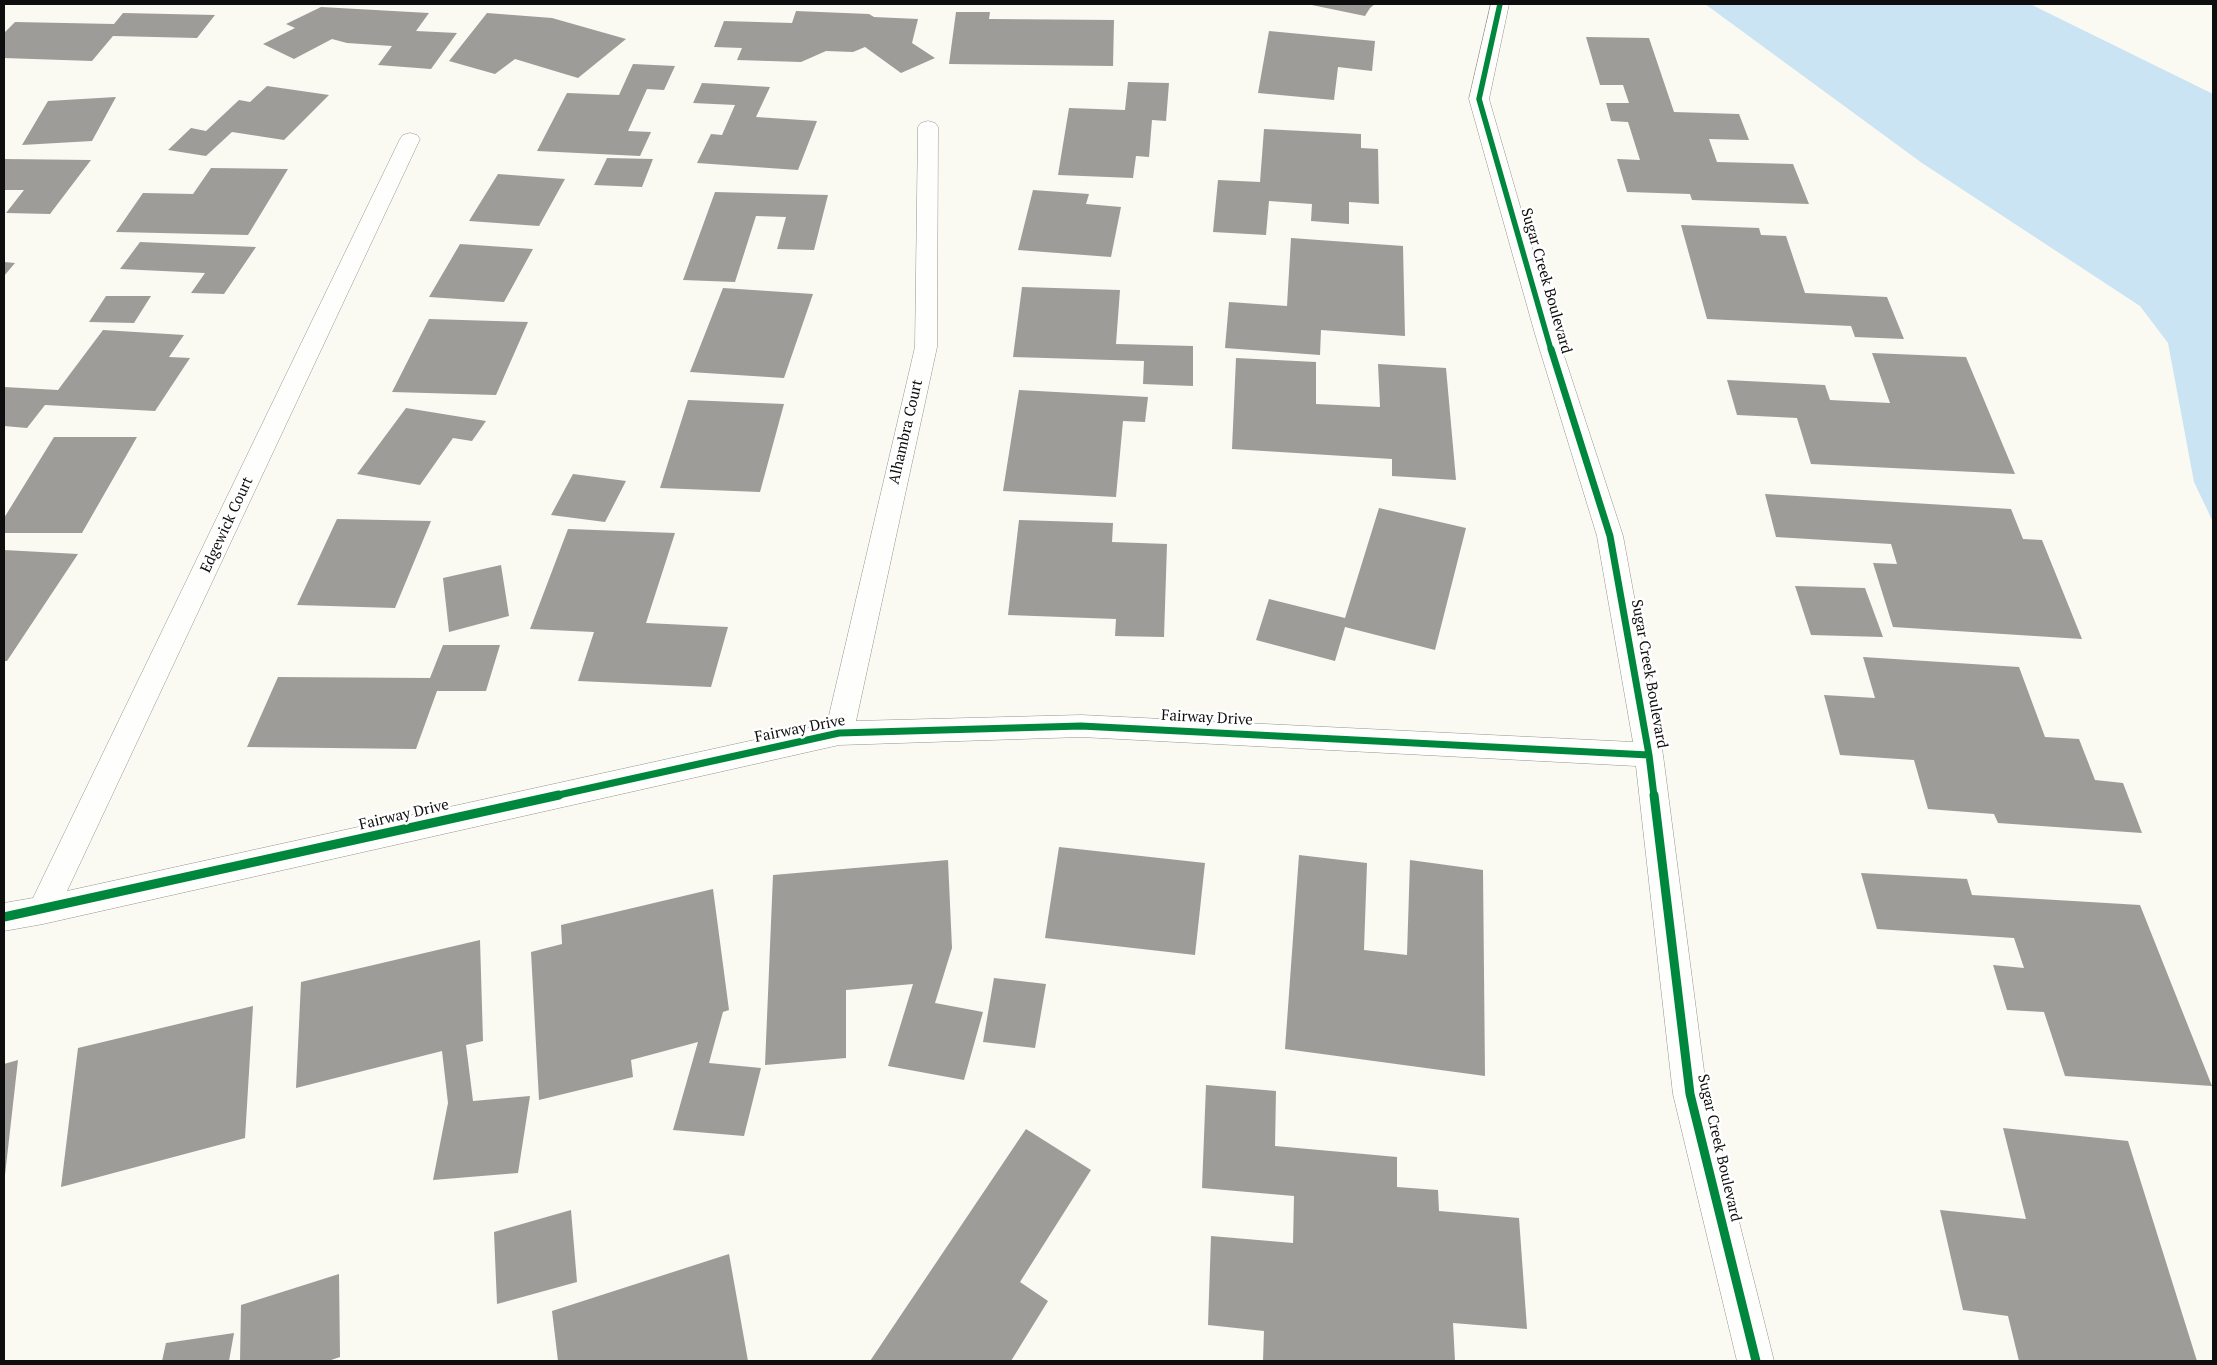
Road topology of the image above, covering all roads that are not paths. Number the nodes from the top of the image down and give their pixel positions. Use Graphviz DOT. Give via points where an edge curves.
graph roads {
  1 [pos="1500,4"];
  2 [pos="928,127"];
  3 [pos="410,140"];
  4 [pos="839,733"];
  5 [pos="1649,755"];
  6 [pos="44,910"];
  7 [pos="4,917"];
  8 [pos="1756,1361"];
  1 -- 5 [label="street, Sugar Creek Boulevard" via="1478,99 1546,334 1610,536"];
  2 -- 4 [label="street, Alhambra Court" via="926,347"];
  3 -- 6 [label="street, Edgewick Court"];
  4 -- 5 [label="street, Fairway Drive" via="1081,726"];
  4 -- 6 [label="street, Fairway Drive"];
  5 -- 8 [label="street, Sugar Creek Boulevard" via="1690,1094"];
  6 -- 7 [label="street, Fairway Drive"];
}
